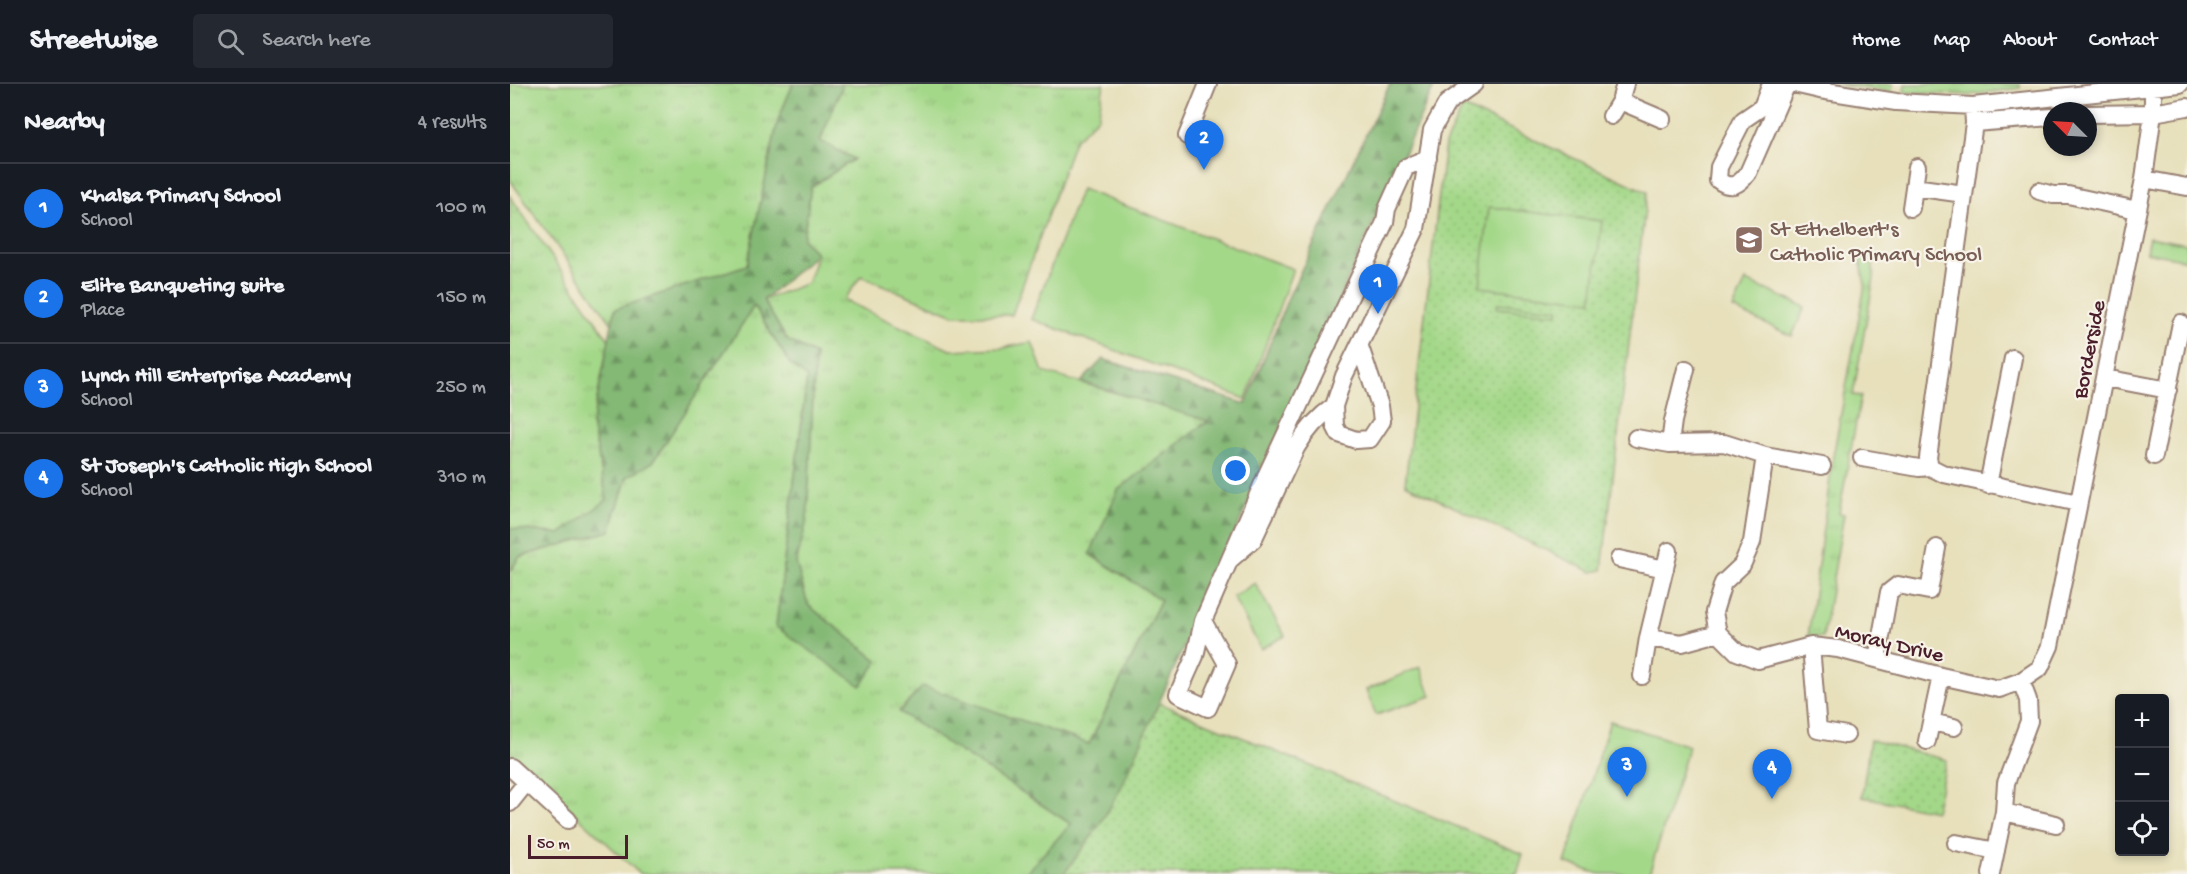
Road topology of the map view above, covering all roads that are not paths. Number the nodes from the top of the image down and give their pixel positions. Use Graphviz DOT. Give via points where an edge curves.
graph roads {
  1 [pos="1208,84"];
  2 [pos="1474,84"];
  3 [pos="1625,84"];
  4 [pos="1771,84"];
  5 [pos="1787,84"];
  6 [pos="1794,84"];
  7 [pos="2180,84"];
  8 [pos="2152,88"];
  9 [pos="2077,89"];
  10 [pos="1620,101"];
  11 [pos="2187,106"];
  12 [pos="2153,113"];
  13 [pos="2097,114"];
  14 [pos="1973,115"];
  15 [pos="1611,116"];
  16 [pos="2043,117"];
  17 [pos="1662,119"];
  18 [pos="1187,136"];
  19 [pos="1428,158"];
  20 [pos="1917,167"];
  21 [pos="2144,179"];
  22 [pos="1914,187"];
  23 [pos="2187,187"];
  24 [pos="2039,191"];
  25 [pos="1964,194"];
  26 [pos="1911,208"];
  27 [pos="2138,210"];
  28 [pos="2181,323"];
  29 [pos="1360,347"];
  30 [pos="2013,358"];
  31 [pos="1686,369"];
  32 [pos="2105,378"];
  33 [pos="2168,390"];
  34 [pos="1334,406"];
  35 [pos="1339,434"];
  36 [pos="1303,436"];
  37 [pos="1636,438"];
  38 [pos="1670,444"];
  39 [pos="1765,456"];
  40 [pos="2154,456"];
  41 [pos="1862,458"];
  42 [pos="1822,466"];
  43 [pos="1930,467"];
  44 [pos="1988,484"];
  45 [pos="2078,503"];
  46 [pos="1938,548"];
  47 [pos="1669,550"];
  48 [pos="1619,559"];
  49 [pos="1230,560"];
  50 [pos="1665,569"];
  51 [pos="1203,621"];
  52 [pos="1718,633"];
  53 [pos="1648,638"];
  54 [pos="1811,646"];
  55 [pos="1877,659"];
  56 [pos="1642,676"];
  57 [pos="1941,676"];
  58 [pos="2021,681"];
  59 [pos="1931,722"];
  60 [pos="1954,727"];
  61 [pos="1846,735"];
  62 [pos="1928,741"];
  63 [pos="510,767"];
  64 [pos="526,783"];
  65 [pos="510,803"];
  66 [pos="2004,812"];
  67 [pos="568,820"];
  68 [pos="2056,824"];
  69 [pos="1956,843"];
  70 [pos="1996,851"];
  71 [pos="1991,874"];
  1 -- 18 [label="street"];
  2 -- 19 [label="street" via="1447,103 1432,130"];
  3 -- 10 [label="street"];
  4 -- 5 [label="street" via="1762,106 1743,120 1719,167 1718,180 1724,185 1741,183 1748,173"];
  6 -- 14 [label="street"];
  7 -- 8 [label="street"];
  8 -- 9 [label="street"];
  8 -- 12 [label="street, Borderside"];
  9 -- 14 [label="street"];
  10 -- 15 [label="street"];
  10 -- 17 [label="street"];
  11 -- 12 [label="street"];
  12 -- 13 [label="street"];
  12 -- 21 [label="street, Borderside"];
  14 -- 16 [label="street"];
  14 -- 25 [label="street"];
  19 -- 29 [label="street" via="1416,229"];
  19 -- 49 [label="street" via="1406,167 1385,222"];
  20 -- 22 [label="street"];
  21 -- 23 [label="street"];
  21 -- 27 [label="street, Borderside"];
  22 -- 25 [label="street"];
  22 -- 26 [label="street"];
  24 -- 27 [label="street"];
  25 -- 43 [label="street" via="1928,458"];
  27 -- 32 [label="street, Borderside"];
  28 -- 33 [label="street"];
  29 -- 34 [label="street"];
  29 -- 35 [label="street" via="1382,421 1370,439 1356,440"];
  30 -- 44 [label="street"];
  31 -- 38 [label="street"];
  32 -- 33 [label="street"];
  32 -- 45 [label="street, Borderside"];
  33 -- 40 [label="street"];
  34 -- 35 [label="street"];
  34 -- 36 [label="street"];
  35 -- 36 [label="street"];
  36 -- 49 [label="street" via="1253,540"];
  37 -- 38 [label="street"];
  38 -- 39 [label="street" via="1724,443"];
  39 -- 42 [label="street"];
  39 -- 52 [label="street" via="1752,542 1742,565 1723,583 1714,612"];
  41 -- 43 [label="street"];
  43 -- 44 [label="street"];
  44 -- 45 [label="street"];
  45 -- 58 [label="street, Moray Drive" via="2050,646 2040,668"];
  46 -- 55 [label="street" via="1929,591 1898,585 1889,592"];
  47 -- 50 [label="street"];
  48 -- 50 [label="street"];
  49 -- 51 [label="street"];
  50 -- 53 [label="street"];
  52 -- 53 [label="street" via="1682,643"];
  52 -- 54 [label="street, Moray Drive" via="1737,652 1758,660"];
  53 -- 56 [label="street"];
  54 -- 55 [label="street, Moray Drive"];
  54 -- 61 [label="street" via="1818,730"];
  55 -- 57 [label="street, Moray Drive"];
  57 -- 58 [label="street, Moray Drive" via="1999,689"];
  57 -- 59 [label="street"];
  58 -- 66 [label="street" via="2028,700 2029,722 2006,783"];
  59 -- 60 [label="street"];
  59 -- 62 [label="street"];
  63 -- 64 [label="street"];
  64 -- 65 [label="street"];
  64 -- 67 [label="street"];
  66 -- 68 [label="street"];
  66 -- 70 [label="street"];
  69 -- 70 [label="street"];
  70 -- 71 [label="street"];
}
